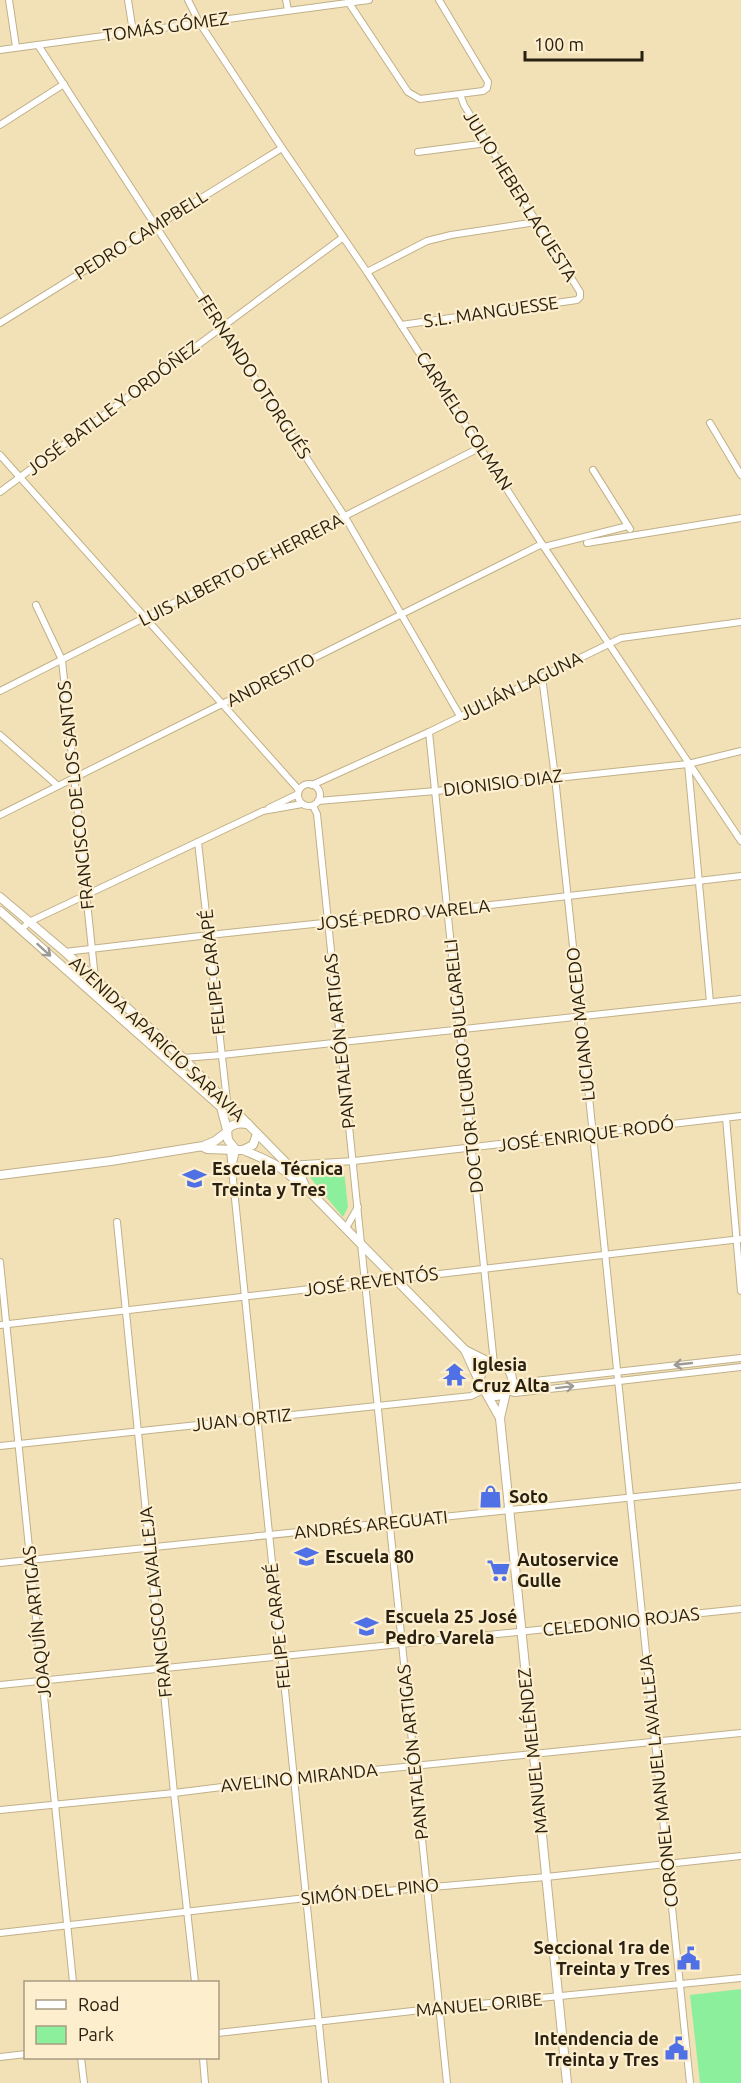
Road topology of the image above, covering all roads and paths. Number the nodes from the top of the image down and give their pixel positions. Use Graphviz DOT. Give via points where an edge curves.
graph roads {
  1 [pos="9,0"];
  2 [pos="128,0"];
  3 [pos="188,0"];
  4 [pos="286,0"];
  5 [pos="369,0"];
  6 [pos="439,0"];
  7 [pos="349,3"];
  8 [pos="288,10"];
  9 [pos="199,22"];
  10 [pos="133,32"];
  11 [pos="38,45"];
  12 [pos="16,47"];
  13 [pos="0,50"];
  14 [pos="64,84"];
  15 [pos="460,94"];
  16 [pos="0,125"];
  17 [pos="487,143"];
  18 [pos="282,148"];
  19 [pos="418,152"];
  20 [pos="536,222"];
  21 [pos="156,226"];
  22 [pos="342,238"];
  23 [pos="367,272"];
  24 [pos="580,297"];
  25 [pos="0,323"];
  26 [pos="401,325"];
  27 [pos="223,327"];
  28 [pos="710,423"];
  29 [pos="481,447"];
  30 [pos="0,455"];
  31 [pos="593,470"];
  32 [pos="741,475"];
  33 [pos="20,477"];
  34 [pos="0,492"];
  35 [pos="345,517"];
  36 [pos="741,518"];
  37 [pos="628,526"];
  38 [pos="633,535"];
  39 [pos="587,543"];
  40 [pos="543,545"];
  41 [pos="36,605"];
  42 [pos="401,615"];
  43 [pos="146,617"];
  44 [pos="741,622"];
  45 [pos="608,643"];
  46 [pos="62,660"];
  47 [pos="542,677"];
  48 [pos="0,691"];
  49 [pos="223,704"];
  50 [pos="460,716"];
  51 [pos="429,732"];
  52 [pos="0,735"];
  53 [pos="741,751"];
  54 [pos="688,764"];
  55 [pos="555,777"];
  56 [pos="75,778"];
  57 [pos="57,785"];
  58 [pos="312,785"];
  59 [pos="436,791"];
  60 [pos="298,792"];
  61 [pos="315,803"];
  62 [pos="302,804"];
  63 [pos="263,811"];
  64 [pos="0,815"];
  65 [pos="741,841"];
  66 [pos="198,842"];
  67 [pos="741,876"];
  68 [pos="700,882"];
  69 [pos="86,896"];
  70 [pos="0,897"];
  71 [pos="567,897"];
  72 [pos="447,910"];
  73 [pos="0,911"];
  74 [pos="29,922"];
  75 [pos="327,922"];
  76 [pos="21,930"];
  77 [pos="209,935"];
  78 [pos="92,949"];
  79 [pos="65,952"];
  80 [pos="95,979"];
  81 [pos="87,988"];
  82 [pos="741,999"];
  83 [pos="710,1002"];
  84 [pos="580,1015"];
  85 [pos="460,1029"];
  86 [pos="340,1043"];
  87 [pos="222,1055"];
  88 [pos="183,1058"];
  89 [pos="227,1101"];
  90 [pos="741,1116"];
  91 [pos="726,1118"];
  92 [pos="248,1124"];
  93 [pos="227,1131"];
  94 [pos="257,1134"];
  95 [pos="593,1135"];
  96 [pos="203,1146"];
  97 [pos="472,1148"];
  98 [pos="236,1150"];
  99 [pos="354,1161"];
  100 [pos="288,1165"];
  101 [pos="0,1175"];
  102 [pos="306,1188"];
  103 [pos="358,1206"];
  104 [pos="117,1222"];
  105 [pos="346,1228"];
  106 [pos="739,1240"];
  107 [pos="362,1245"];
  108 [pos="604,1255"];
  109 [pos="0,1262"];
  110 [pos="485,1269"];
  111 [pos="395,1280"];
  112 [pos="366,1283"];
  113 [pos="741,1291"];
  114 [pos="245,1296"];
  115 [pos="126,1310"];
  116 [pos="3,1324"];
  117 [pos="465,1350"];
  118 [pos="741,1358"];
  119 [pos="494,1364"];
  120 [pos="741,1367"];
  121 [pos="616,1372"];
  122 [pos="617,1381"];
  123 [pos="511,1382"];
  124 [pos="483,1389"];
  125 [pos="506,1392"];
  126 [pos="378,1405"];
  127 [pos="500,1418"];
  128 [pos="257,1419"];
  129 [pos="139,1431"];
  130 [pos="19,1444"];
  131 [pos="0,1446"];
  132 [pos="741,1486"];
  133 [pos="629,1498"];
  134 [pos="508,1510"];
  135 [pos="390,1524"];
  136 [pos="270,1536"];
  137 [pos="151,1548"];
  138 [pos="31,1560"];
  139 [pos="0,1563"];
  140 [pos="741,1609"];
  141 [pos="642,1619"];
  142 [pos="521,1632"];
  143 [pos="402,1644"];
  144 [pos="281,1655"];
  145 [pos="163,1669"];
  146 [pos="43,1680"];
  147 [pos="0,1685"];
  148 [pos="741,1732"];
  149 [pos="654,1741"];
  150 [pos="533,1754"];
  151 [pos="415,1766"];
  152 [pos="294,1778"];
  153 [pos="174,1793"];
  154 [pos="56,1805"];
  155 [pos="0,1810"];
  156 [pos="741,1856"];
  157 [pos="667,1864"];
  158 [pos="546,1877"];
  159 [pos="427,1887"];
  160 [pos="306,1898"];
  161 [pos="188,1913"];
  162 [pos="67,1926"];
  163 [pos="0,1933"];
  164 [pos="741,1978"];
  165 [pos="73,1981"];
  166 [pos="195,1981"];
  167 [pos="680,1984"];
  168 [pos="558,1997"];
  169 [pos="440,2008"];
  170 [pos="319,2022"];
  171 [pos="219,2033"];
  172 [pos="24,2054"];
  173 [pos="0,2057"];
  174 [pos="81,2059"];
  175 [pos="203,2059"];
  176 [pos="84,2083"];
  177 [pos="205,2083"];
  178 [pos="325,2083"];
  179 [pos="447,2083"];
  180 [pos="567,2083"];
  181 [pos="690,2083"];
  1 -- 12 [label="street"];
  2 -- 10 [label="street"];
  3 -- 9 [label="street, CARMELO COLMAN"];
  4 -- 8 [label="street"];
  5 -- 7 [label="street, TOMÁS GÓMEZ"];
  6 -- 15 [label="street" via="488,82 483,91"];
  7 -- 8 [label="street, TOMÁS GÓMEZ"];
  7 -- 15 [label="street" via="408,92 420,99"];
  8 -- 9 [label="street, TOMÁS GÓMEZ"];
  9 -- 10 [label="street, TOMÁS GÓMEZ"];
  9 -- 18 [label="street, CARMELO COLMAN"];
  10 -- 11 [label="street, TOMÁS GÓMEZ"];
  11 -- 12 [label="street, TOMÁS GÓMEZ"];
  11 -- 14 [label="street, FERNANDO OTORGUÉS"];
  12 -- 13 [label="street, TOMÁS GÓMEZ"];
  14 -- 16 [label="street"];
  14 -- 21 [label="street, FERNANDO OTORGUÉS"];
  15 -- 17 [label="street, JULIO HEBER LACUESTA"];
  17 -- 19 [label="street"];
  17 -- 20 [label="street, JULIO HEBER LACUESTA"];
  18 -- 21 [label="street, PEDRO CAMPBELL"];
  18 -- 22 [label="street, CARMELO COLMAN"];
  20 -- 23 [label="street" via="427,242"];
  20 -- 24 [label="street, JULIO HEBER LACUESTA"];
  21 -- 25 [label="street, PEDRO CAMPBELL"];
  21 -- 27 [label="street, FERNANDO OTORGUÉS"];
  22 -- 23 [label="street, CARMELO COLMAN"];
  22 -- 27 [label="street, JOSÉ BATLLE Y ORDÓÑEZ"];
  23 -- 26 [label="street, CARMELO COLMAN"];
  24 -- 26 [label="street, S.L. MANGUESSE"];
  26 -- 29 [label="street, CARMELO COLMAN"];
  27 -- 33 [label="street, JOSÉ BATLLE Y ORDÓÑEZ"];
  27 -- 35 [label="street, FERNANDO OTORGUÉS"];
  28 -- 32 [label="street"];
  29 -- 35 [label="street, LUIS ALBERTO DE HERRERA"];
  29 -- 40 [label="street, CARMELO COLMAN"];
  30 -- 33 [label="street"];
  31 -- 37 [label="street"];
  33 -- 34 [label="street, JOSÉ BATLLE Y ORDÓÑEZ"];
  33 -- 43 [label="street"];
  35 -- 42 [label="street, FERNANDO OTORGUÉS"];
  35 -- 43 [label="street, LUIS ALBERTO DE HERRERA"];
  36 -- 38 [label="street"];
  37 -- 38 [label="street"];
  37 -- 40 [label="street, ANDRESITO"];
  38 -- 39 [label="street"];
  40 -- 42 [label="street, ANDRESITO"];
  40 -- 45 [label="street, CARMELO COLMAN"];
  41 -- 46 [label="street, FRANCISCO DE LOS SANTOS"];
  42 -- 49 [label="street, ANDRESITO"];
  42 -- 50 [label="street, FERNANDO OTORGUÉS"];
  43 -- 46 [label="street, LUIS ALBERTO DE HERRERA"];
  43 -- 49 [label="street"];
  44 -- 45 [label="street, JULIÁN LAGUNA"];
  45 -- 47 [label="street, JULIÁN LAGUNA"];
  45 -- 54 [label="street, CARMELO COLMAN"];
  46 -- 48 [label="street, LUIS ALBERTO DE HERRERA"];
  46 -- 56 [label="street, FRANCISCO DE LOS SANTOS"];
  47 -- 50 [label="street, JULIÁN LAGUNA"];
  47 -- 55 [label="street, LUCIANO MACEDO"];
  49 -- 56 [label="street, ANDRESITO"];
  49 -- 60 [label="street"];
  50 -- 51 [label="street, JULIÁN LAGUNA"];
  51 -- 58 [label="street, JULIÁN LAGUNA"];
  51 -- 59 [label="street, DOCTOR LICURGO BULGARELLI"];
  52 -- 57 [label="street"];
  53 -- 54 [label="street, DIONISIO DIAZ"];
  54 -- 55 [label="street, DIONISIO DIAZ"];
  54 -- 65 [label="street, CARMELO COLMAN"];
  54 -- 68 [label="street"];
  55 -- 59 [label="street, DIONISIO DIAZ"];
  55 -- 71 [label="street, LUCIANO MACEDO"];
  56 -- 57 [label="street, ANDRESITO"];
  56 -- 69 [label="street, FRANCISCO DE LOS SANTOS"];
  57 -- 64 [label="street, ANDRESITO"];
  58 -- 60 [label="street" via="305,785"];
  58 -- 61 [label="street" via="320,793"];
  59 -- 61 [label="street, DIONISIO DIAZ"];
  59 -- 72 [label="street, DOCTOR LICURGO BULGARELLI"];
  60 -- 62 [label="street"];
  60 -- 63 [label="street"];
  61 -- 62 [label="street"];
  61 -- 75 [label="street, PANTALEÓN ARTIGAS"];
  62 -- 63 [label="street"];
  63 -- 66 [label="street"];
  66 -- 69 [label="street"];
  66 -- 77 [label="street, FELIPE CARAPÉ"];
  67 -- 68 [label="street, JOSÉ PEDRO VARELA"];
  68 -- 71 [label="street, JOSÉ PEDRO VARELA"];
  68 -- 83 [label="street"];
  69 -- 74 [label="street"];
  69 -- 78 [label="street, FRANCISCO DE LOS SANTOS"];
  70 -- 74 [label="street, AVENIDA APARICIO SARAVIA"];
  71 -- 72 [label="street, JOSÉ PEDRO VARELA"];
  71 -- 84 [label="street, LUCIANO MACEDO"];
  72 -- 75 [label="street, JOSÉ PEDRO VARELA"];
  72 -- 85 [label="street, DOCTOR LICURGO BULGARELLI"];
  73 -- 76 [label="street, AVENIDA APARICIO SARAVIA"];
  74 -- 76 [label="street"];
  74 -- 79 [label="street, AVENIDA APARICIO SARAVIA"];
  75 -- 77 [label="street, JOSÉ PEDRO VARELA"];
  75 -- 86 [label="street, PANTALEÓN ARTIGAS"];
  76 -- 81 [label="street, AVENIDA APARICIO SARAVIA, one-way"];
  77 -- 78 [label="street, JOSÉ PEDRO VARELA"];
  77 -- 87 [label="street, FELIPE CARAPÉ"];
  78 -- 79 [label="street, JOSÉ PEDRO VARELA"];
  78 -- 80 [label="street, FRANCISCO DE LOS SANTOS"];
  79 -- 80 [label="street, AVENIDA APARICIO SARAVIA"];
  80 -- 81 [label="street"];
  80 -- 88 [label="street, AVENIDA APARICIO SARAVIA"];
  81 -- 93 [label="street, AVENIDA APARICIO SARAVIA" via="221,1107"];
  82 -- 83 [label="street"];
  83 -- 84 [label="street"];
  84 -- 85 [label="street"];
  84 -- 95 [label="street, LUCIANO MACEDO"];
  85 -- 86 [label="street"];
  85 -- 97 [label="street, DOCTOR LICURGO BULGARELLI"];
  86 -- 87 [label="street"];
  86 -- 99 [label="street, PANTALEÓN ARTIGAS"];
  87 -- 88 [label="street"];
  87 -- 89 [label="street, FELIPE CARAPÉ"];
  88 -- 89 [label="street, AVENIDA APARICIO SARAVIA"];
  89 -- 92 [label="street, AVENIDA APARICIO SARAVIA"];
  90 -- 91 [label="street, JOSÉ ENRIQUE RODÓ"];
  91 -- 95 [label="street, JOSÉ ENRIQUE RODÓ"];
  91 -- 106 [label="street"];
  92 -- 93 [label="street" via="236,1123"];
  92 -- 94 [label="street, AVENIDA APARICIO SARAVIA"];
  93 -- 96 [label="street"];
  93 -- 98 [label="street"];
  94 -- 98 [label="street" via="253,1145"];
  94 -- 100 [label="street, AVENIDA APARICIO SARAVIA"];
  95 -- 97 [label="street, JOSÉ ENRIQUE RODÓ"];
  95 -- 108 [label="street, LUCIANO MACEDO"];
  96 -- 98 [label="street, AVENIDA APARICIO SARAVIA"];
  96 -- 101 [label="street"];
  97 -- 99 [label="street, JOSÉ ENRIQUE RODÓ"];
  97 -- 110 [label="street, DOCTOR LICURGO BULGARELLI"];
  98 -- 102 [label="street, AVENIDA APARICIO SARAVIA" via="281,1168"];
  98 -- 114 [label="street, FELIPE CARAPÉ" via="232,1169"];
  99 -- 100 [label="street, JOSÉ ENRIQUE RODÓ"];
  99 -- 103 [label="street, PANTALEÓN ARTIGAS"];
  100 -- 102 [label="street, AVENIDA APARICIO SARAVIA"];
  102 -- 105 [label="street, AVENIDA APARICIO SARAVIA"];
  103 -- 105 [label="street"];
  103 -- 107 [label="street, PANTALEÓN ARTIGAS"];
  104 -- 115 [label="street, FRANCISCO LAVALLEJA"];
  105 -- 107 [label="street, AVENIDA APARICIO SARAVIA"];
  106 -- 108 [label="street, JOSÉ REVENTÓS"];
  106 -- 113 [label="street"];
  107 -- 111 [label="street, AVENIDA APARICIO SARAVIA"];
  107 -- 112 [label="street, PANTALEÓN ARTIGAS"];
  108 -- 110 [label="street, JOSÉ REVENTÓS"];
  108 -- 121 [label="street, LUCIANO MACEDO"];
  109 -- 116 [label="street, JOAQUÍN ARTIGAS"];
  110 -- 111 [label="street, JOSÉ REVENTÓS"];
  110 -- 119 [label="street, DOCTOR LICURGO BULGARELLI"];
  111 -- 112 [label="street, JOSÉ REVENTÓS"];
  111 -- 117 [label="street, AVENIDA APARICIO SARAVIA"];
  112 -- 114 [label="street, JOSÉ REVENTÓS"];
  112 -- 126 [label="street, PANTALEÓN ARTIGAS"];
  114 -- 115 [label="street, JOSÉ REVENTÓS"];
  114 -- 128 [label="street, FELIPE CARAPÉ"];
  115 -- 116 [label="street, JOSÉ REVENTÓS"];
  115 -- 129 [label="street, FRANCISCO LAVALLEJA"];
  116 -- 130 [label="street, JOAQUÍN ARTIGAS"];
  117 -- 119 [label="street, AVENIDA APARICIO SARAVIA"];
  117 -- 124 [label="street, AVENIDA APARICIO SARAVIA"];
  118 -- 121 [label="street, one-way"];
  119 -- 123 [label="street" via="508,1371"];
  119 -- 124 [label="street" via="483,1371"];
  120 -- 122 [label="street"];
  121 -- 122 [label="street, CORONEL MANUEL LAVALLEJA"];
  121 -- 123 [label="street"];
  125 -- 122 [label="street, one-way"];
  122 -- 133 [label="street, CORONEL MANUEL LAVALLEJA"];
  123 -- 125 [label="street"];
  124 -- 125 [label="street" via="494,1396"];
  124 -- 126 [label="street, JUAN ORTIZ" via="471,1396"];
  124 -- 127 [label="street, MANUEL MELÉNDEZ"];
  125 -- 127 [label="street, MANUEL MELÉNDEZ"];
  126 -- 128 [label="street, JUAN ORTIZ"];
  126 -- 135 [label="street, PANTALEÓN ARTIGAS"];
  127 -- 134 [label="street, MANUEL MELÉNDEZ"];
  128 -- 129 [label="street, JUAN ORTIZ"];
  128 -- 136 [label="street, FELIPE CARAPÉ"];
  129 -- 130 [label="street, JUAN ORTIZ"];
  129 -- 137 [label="street, FRANCISCO LAVALLEJA"];
  130 -- 131 [label="street, JUAN ORTIZ"];
  130 -- 138 [label="street, JOAQUÍN ARTIGAS"];
  132 -- 133 [label="street, ANDRÉS AREGUATI"];
  133 -- 134 [label="street, ANDRÉS AREGUATI"];
  133 -- 141 [label="street, CORONEL MANUEL LAVALLEJA"];
  134 -- 135 [label="street, ANDRÉS AREGUATI"];
  134 -- 142 [label="street, MANUEL MELÉNDEZ"];
  135 -- 136 [label="street, ANDRÉS AREGUATI"];
  135 -- 143 [label="street, PANTALEÓN ARTIGAS"];
  136 -- 137 [label="street, ANDRÉS AREGUATI"];
  136 -- 144 [label="street, FELIPE CARAPÉ"];
  137 -- 138 [label="street, ANDRÉS AREGUATI"];
  137 -- 145 [label="street, FRANCISCO LAVALLEJA"];
  138 -- 139 [label="street, ANDRÉS AREGUATI"];
  138 -- 146 [label="street, JOAQUÍN ARTIGAS"];
  140 -- 141 [label="street, CELEDONIO ROJAS"];
  141 -- 142 [label="street, CELEDONIO ROJAS"];
  141 -- 149 [label="street, CORONEL MANUEL LAVALLEJA"];
  142 -- 143 [label="street, CELEDONIO ROJAS"];
  142 -- 150 [label="street, MANUEL MELÉNDEZ"];
  143 -- 144 [label="street, CELEDONIO ROJAS"];
  143 -- 151 [label="street, PANTALEÓN ARTIGAS"];
  144 -- 145 [label="street, CELEDONIO ROJAS"];
  144 -- 152 [label="street, FELIPE CARAPÉ"];
  145 -- 146 [label="street, CELEDONIO ROJAS"];
  145 -- 153 [label="street, FRANCISCO LAVALLEJA"];
  146 -- 147 [label="street, CELEDONIO ROJAS"];
  146 -- 154 [label="street, JOAQUÍN ARTIGAS"];
  148 -- 149 [label="street, AVELINO MIRANDA"];
  149 -- 150 [label="street, AVELINO MIRANDA"];
  149 -- 157 [label="street, CORONEL MANUEL LAVALLEJA"];
  150 -- 151 [label="street, AVELINO MIRANDA"];
  150 -- 158 [label="street, MANUEL MELÉNDEZ"];
  151 -- 152 [label="street, AVELINO MIRANDA"];
  151 -- 159 [label="street, PANTALEÓN ARTIGAS"];
  152 -- 153 [label="street, AVELINO MIRANDA"];
  152 -- 160 [label="street, FELIPE CARAPÉ"];
  153 -- 154 [label="street, AVELINO MIRANDA"];
  153 -- 161 [label="street, FRANCISCO LAVALLEJA"];
  154 -- 155 [label="street, AVELINO MIRANDA"];
  154 -- 162 [label="street, JOAQUÍN ARTIGAS"];
  156 -- 157 [label="street, SIMÓN DEL PINO"];
  157 -- 158 [label="street, SIMÓN DEL PINO"];
  157 -- 167 [label="street, CORONEL MANUEL LAVALLEJA"];
  158 -- 159 [label="street, SIMÓN DEL PINO"];
  158 -- 168 [label="street, MANUEL MELÉNDEZ"];
  159 -- 160 [label="street, SIMÓN DEL PINO"];
  159 -- 169 [label="street, PANTALEÓN ARTIGAS"];
  160 -- 161 [label="street, SIMÓN DEL PINO"];
  160 -- 170 [label="street, FELIPE CARAPÉ"];
  161 -- 162 [label="street, SIMÓN DEL PINO"];
  161 -- 166 [label="street, FRANCISCO LAVALLEJA"];
  162 -- 163 [label="street, SIMÓN DEL PINO"];
  162 -- 165 [label="street, JOAQUÍN ARTIGAS"];
  164 -- 167 [label="street, MANUEL ORIBE"];
  167 -- 168 [label="street, MANUEL ORIBE"];
  167 -- 181 [label="street, CORONEL MANUEL LAVALLEJA"];
  168 -- 169 [label="street, MANUEL ORIBE"];
  168 -- 180 [label="street, MANUEL MELÉNDEZ"];
  169 -- 170 [label="street, MANUEL ORIBE"];
  169 -- 179 [label="street, PANTALEÓN ARTIGAS"];
  170 -- 171 [label="street, MANUEL ORIBE"];
  170 -- 178 [label="street, FELIPE CARAPÉ"];
  172 -- 173 [label="street"];
  174 -- 176 [label="street"];
  175 -- 177 [label="street"];
}
